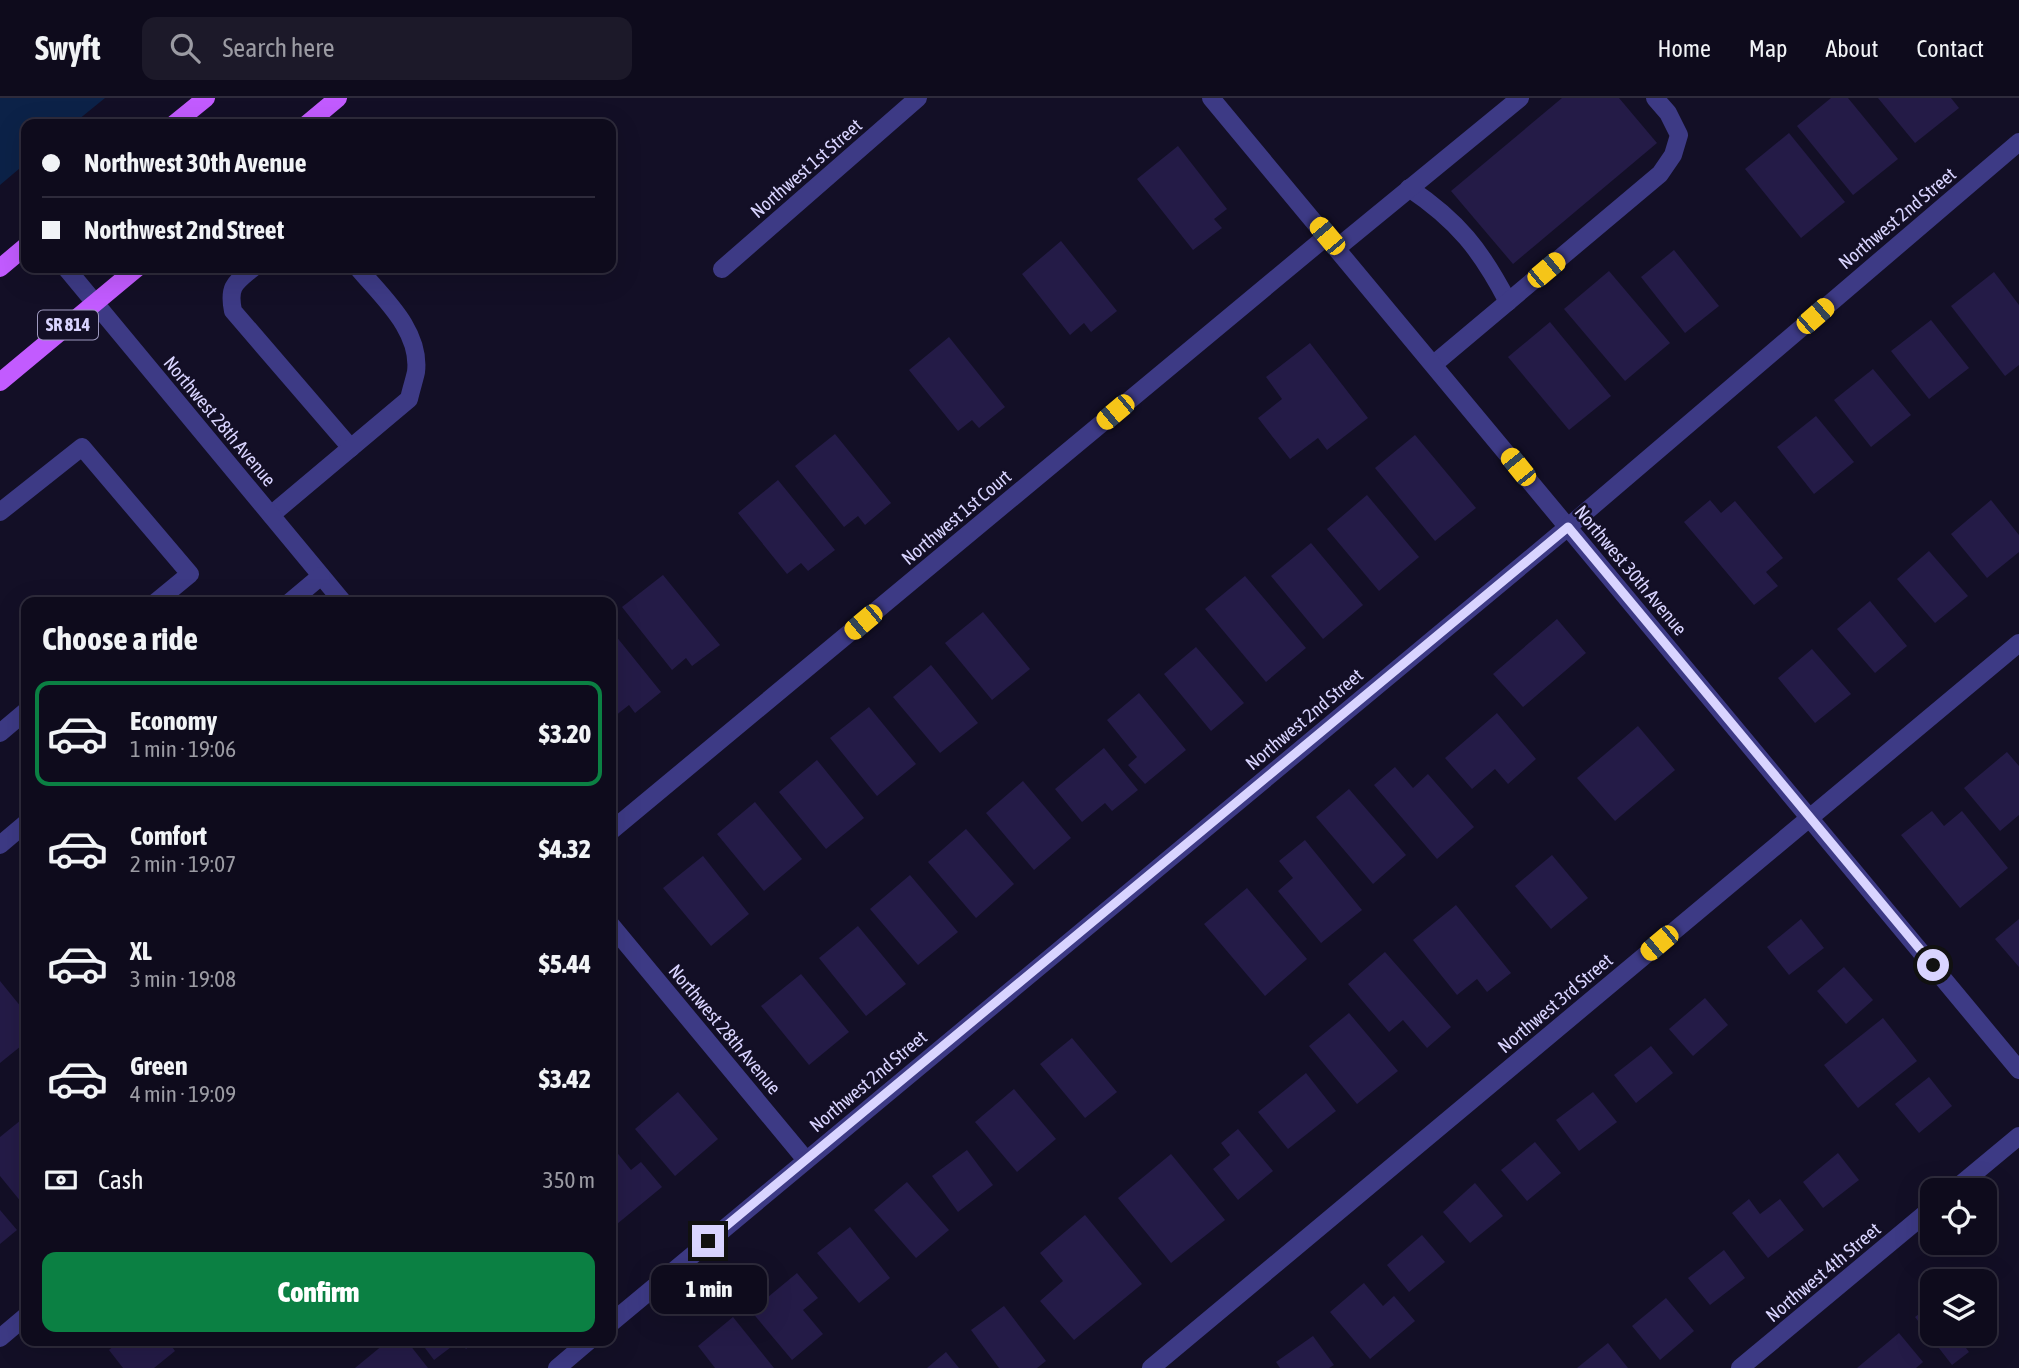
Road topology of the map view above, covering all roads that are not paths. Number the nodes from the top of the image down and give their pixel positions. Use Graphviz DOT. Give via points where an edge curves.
graph roads {
  1 [pos="206,98"];
  2 [pos="338,98"];
  3 [pos="918,98"];
  4 [pos="1211,98"];
  5 [pos="1520,98"];
  6 [pos="1656,98"];
  7 [pos="180,119"];
  8 [pos="313,119"];
  9 [pos="2019,142"];
  10 [pos="1409,188"];
  11 [pos="1332,242"];
  12 [pos="21,250"];
  13 [pos="0,268"];
  14 [pos="722,269"];
  15 [pos="69,273"];
  16 [pos="131,273"];
  17 [pos="247,273"];
  18 [pos="362,273"];
  19 [pos="1508,302"];
  20 [pos="95,303"];
  21 [pos="1434,364"];
  22 [pos="0,382"];
  23 [pos="351,448"];
  24 [pos="0,512"];
  25 [pos="271,515"];
  26 [pos="1568,527"];
  27 [pos="321,576"];
  28 [pos="162,597"];
  29 [pos="296,597"];
  30 [pos="339,597"];
  31 [pos="2019,643"];
  32 [pos="21,715"];
  33 [pos="0,733"];
  34 [pos="1810,817"];
  35 [pos="616,827"];
  36 [pos="21,828"];
  37 [pos="0,845"];
  38 [pos="616,931"];
  39 [pos="2019,1070"];
  40 [pos="2019,1136"];
  41 [pos="806,1160"];
  42 [pos="1968,1178"];
  43 [pos="1920,1218"];
  44 [pos="616,1319"];
  45 [pos="21,1320"];
  46 [pos="0,1338"];
  47 [pos="583,1346"];
  48 [pos="557,1368"];
  49 [pos="1151,1368"];
  50 [pos="1740,1368"];
  1 -- 7 [label="main road"];
  2 -- 8 [label="main road"];
  3 -- 14 [label="street, Northwest 1st Street"];
  4 -- 11 [label="street, Northwest 30th Avenue"];
  5 -- 10 [label="street, Northwest 1st Court"];
  6 -- 19 [label="street" via="1679,135 1674,155 1660,174"];
  9 -- 26 [label="street, Northwest 2nd Street"];
  10 -- 11 [label="street, Northwest 1st Court"];
  10 -- 19 [label="street" via="1440,208 1476,247"];
  11 -- 21 [label="street, Northwest 30th Avenue"];
  11 -- 35 [label="street, Northwest 1st Court"];
  12 -- 13 [label="main road"];
  15 -- 20 [label="street, Northwest 28th Avenue"];
  16 -- 20 [label="main road, SR 814"];
  17 -- 23 [label="street" via="234,283 230,295 233,310"];
  18 -- 23 [label="street" via="405,326 414,346 416,370 409,399"];
  19 -- 21 [label="street"];
  20 -- 22 [label="main road, SR 814"];
  20 -- 25 [label="street, Northwest 28th Avenue"];
  21 -- 26 [label="street, Northwest 30th Avenue"];
  23 -- 25 [label="street"];
  24 -- 28 [label="street" via="82,447 190,574"];
  25 -- 27 [label="street, Northwest 28th Avenue"];
  26 -- 34 [label="street, Northwest 30th Avenue"];
  26 -- 41 [label="street, Northwest 2nd Street"];
  27 -- 29 [label="street"];
  27 -- 30 [label="street, Northwest 28th Avenue"];
  31 -- 34 [label="street, Northwest 3rd Street"];
  32 -- 33 [label="street"];
  34 -- 39 [label="street, Northwest 30th Avenue"];
  34 -- 49 [label="street, Northwest 3rd Street"];
  36 -- 37 [label="street"];
  38 -- 41 [label="street, Northwest 28th Avenue"];
  40 -- 42 [label="street"];
  41 -- 44 [label="street, Northwest 2nd Street"];
  43 -- 50 [label="street, Northwest 4th Street"];
  45 -- 46 [label="street"];
  47 -- 48 [label="street"];
}
